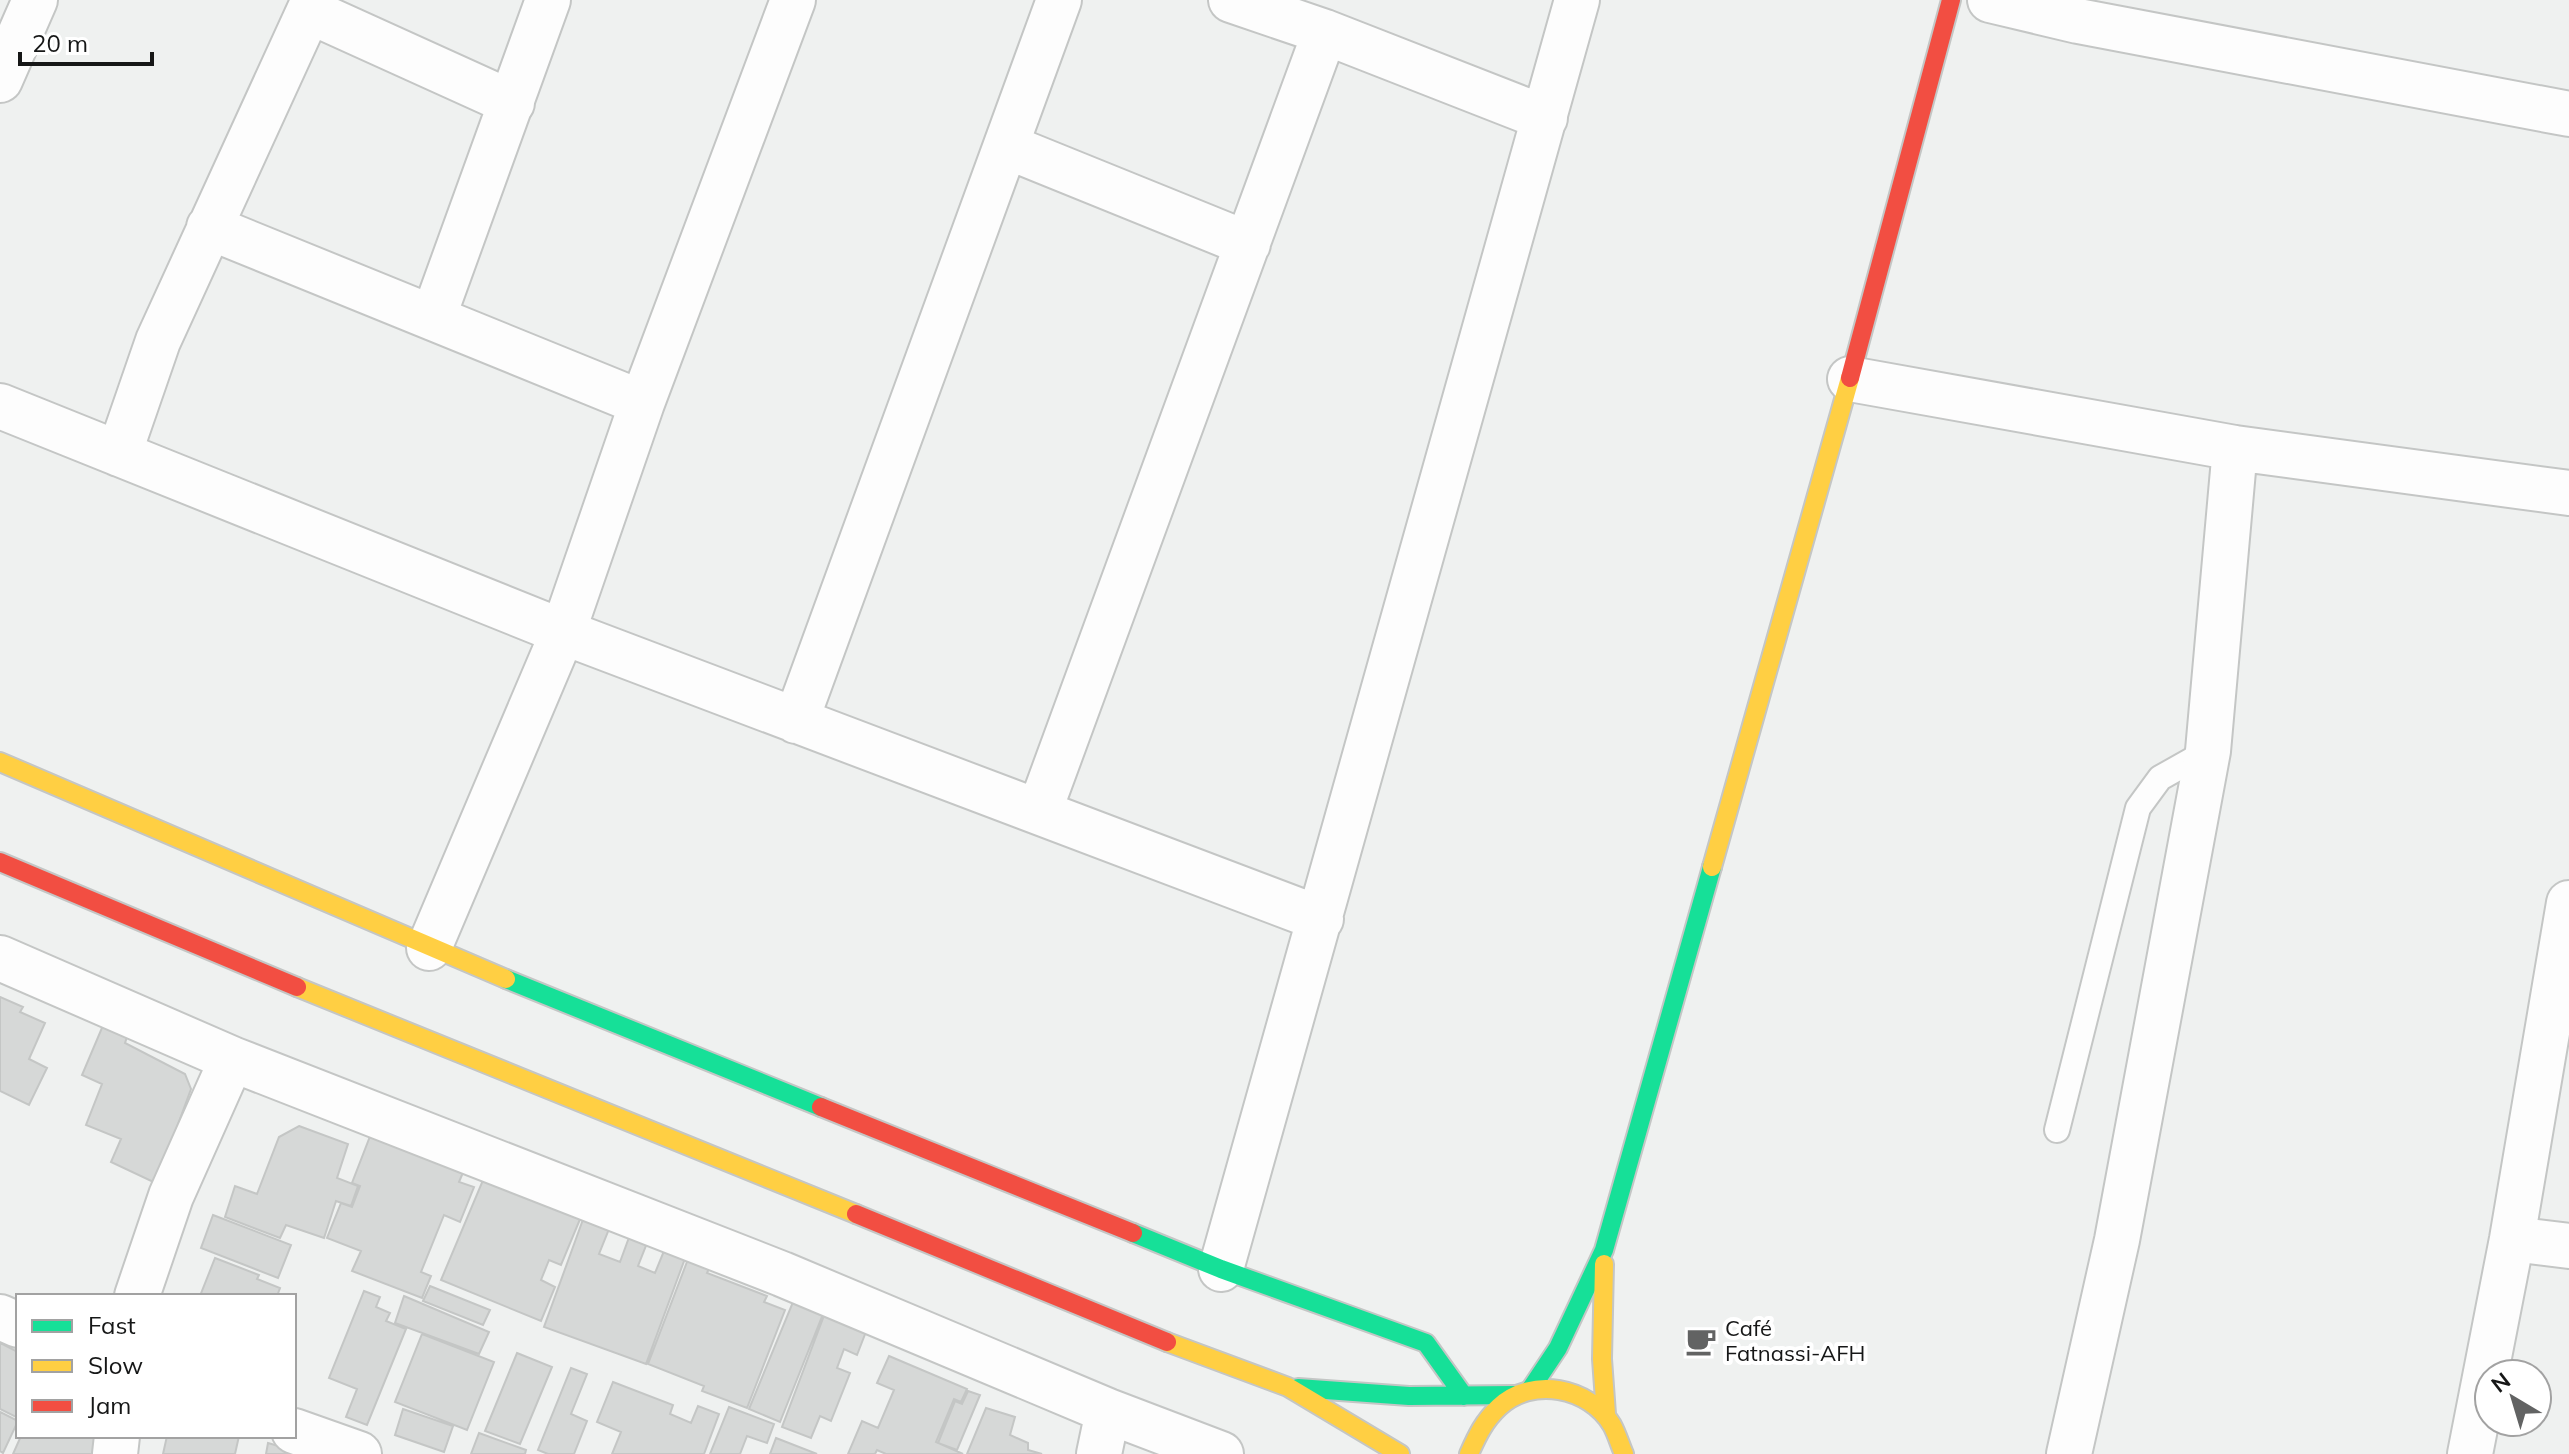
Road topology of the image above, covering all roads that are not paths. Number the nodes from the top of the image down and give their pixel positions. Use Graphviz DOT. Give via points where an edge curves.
graph roads {
  1 [pos="35,0"];
  2 [pos="548,0"];
  3 [pos="793,0"];
  4 [pos="1059,0"];
  5 [pos="1231,0"];
  6 [pos="1577,0"];
  7 [pos="1951,0"];
  8 [pos="1990,0"];
  9 [pos="311,6"];
  10 [pos="1325,32"];
  11 [pos="0,80"];
  12 [pos="512,103"];
  13 [pos="2569,114"];
  14 [pos="1545,118"];
  15 [pos="1006,146"];
  16 [pos="209,227"];
  17 [pos="1248,244"];
  18 [pos="433,318"];
  19 [pos="1850,379"];
  20 [pos="642,403"];
  21 [pos="0,406"];
  22 [pos="2235,448"];
  23 [pos="119,454"];
  24 [pos="2569,493"];
  25 [pos="563,632"];
  26 [pos="796,721"];
  27 [pos="2208,751"];
  28 [pos="0,762"];
  29 [pos="1039,812"];
  30 [pos="0,862"];
  31 [pos="2569,903"];
  32 [pos="1321,919"];
  33 [pos="429,948"];
  34 [pos="0,958"];
  35 [pos="232,1059"];
  36 [pos="2057,1130"];
  37 [pos="2512,1239"];
  38 [pos="2569,1246"];
  39 [pos="1604,1250"];
  40 [pos="1221,1269"];
  41 [pos="138,1294"];
  42 [pos="1288,1387"];
  43 [pos="1522,1393"];
  44 [pos="1464,1396"];
  45 [pos="1108,1411"];
  46 [pos="1611,1422"];
  47 [pos="296,1432"];
  48 [pos="1642,1446"];
  49 [pos="359,1454"];
  50 [pos="1099,1454"];
  51 [pos="1221,1454"];
  52 [pos="1400,1454"];
  53 [pos="1469,1454"];
  54 [pos="1624,1454"];
  55 [pos="2069,1454"];
  56 [pos="2470,1454"];
  1 -- 11 [label="street"];
  2 -- 12 [label="street"];
  3 -- 20 [label="street"];
  4 -- 15 [label="street"];
  5 -- 10 [label="street"];
  6 -- 14 [label="street"];
  7 -- 19 [label="street"];
  8 -- 13 [label="street"];
  9 -- 12 [label="street"];
  9 -- 16 [label="street"];
  10 -- 14 [label="street"];
  10 -- 17 [label="street"];
  12 -- 18 [label="street"];
  14 -- 32 [label="street"];
  15 -- 17 [label="street"];
  15 -- 26 [label="street"];
  16 -- 18 [label="street"];
  16 -- 23 [label="street" via="158,341"];
  17 -- 29 [label="street"];
  18 -- 20 [label="street"];
  19 -- 22 [label="street"];
  19 -- 39 [label="street"];
  20 -- 25 [label="street"];
  21 -- 23 [label="street"];
  22 -- 24 [label="street"];
  22 -- 27 [label="street"];
  23 -- 25 [label="street"];
  25 -- 26 [label="street"];
  25 -- 33 [label="street"];
  26 -- 29 [label="street"];
  27 -- 36 [label="lane" via="2160,778 2138,808"];
  27 -- 55 [label="street" via="2117,1240"];
  28 -- 33 [label="street"];
  29 -- 32 [label="street"];
  30 -- 42 [label="street" via="1146,1334"];
  31 -- 37 [label="street"];
  32 -- 40 [label="street"];
  33 -- 40 [label="street"];
  34 -- 35 [label="street"];
  35 -- 41 [label="street" via="171,1196"];
  35 -- 45 [label="street" via="782,1274"];
  37 -- 38 [label="street"];
  37 -- 56 [label="street"];
  39 -- 43 [label="street" via="1558,1348"];
  39 -- 46 [label="street" via="1602,1359"];
  40 -- 44 [label="street" via="1426,1343"];
  42 -- 44 [label="street"];
  42 -- 52 [label="street"];
  43 -- 44 [label="street"];
  43 -- 46 [label="street" via="1563,1389 1587,1398"];
  43 -- 53 [label="street" via="1493,1409"];
  45 -- 50 [label="street"];
  45 -- 51 [label="street"];
  46 -- 48 [label="street"];
  46 -- 54 [label="street"];
  47 -- 49 [label="street"];
}
